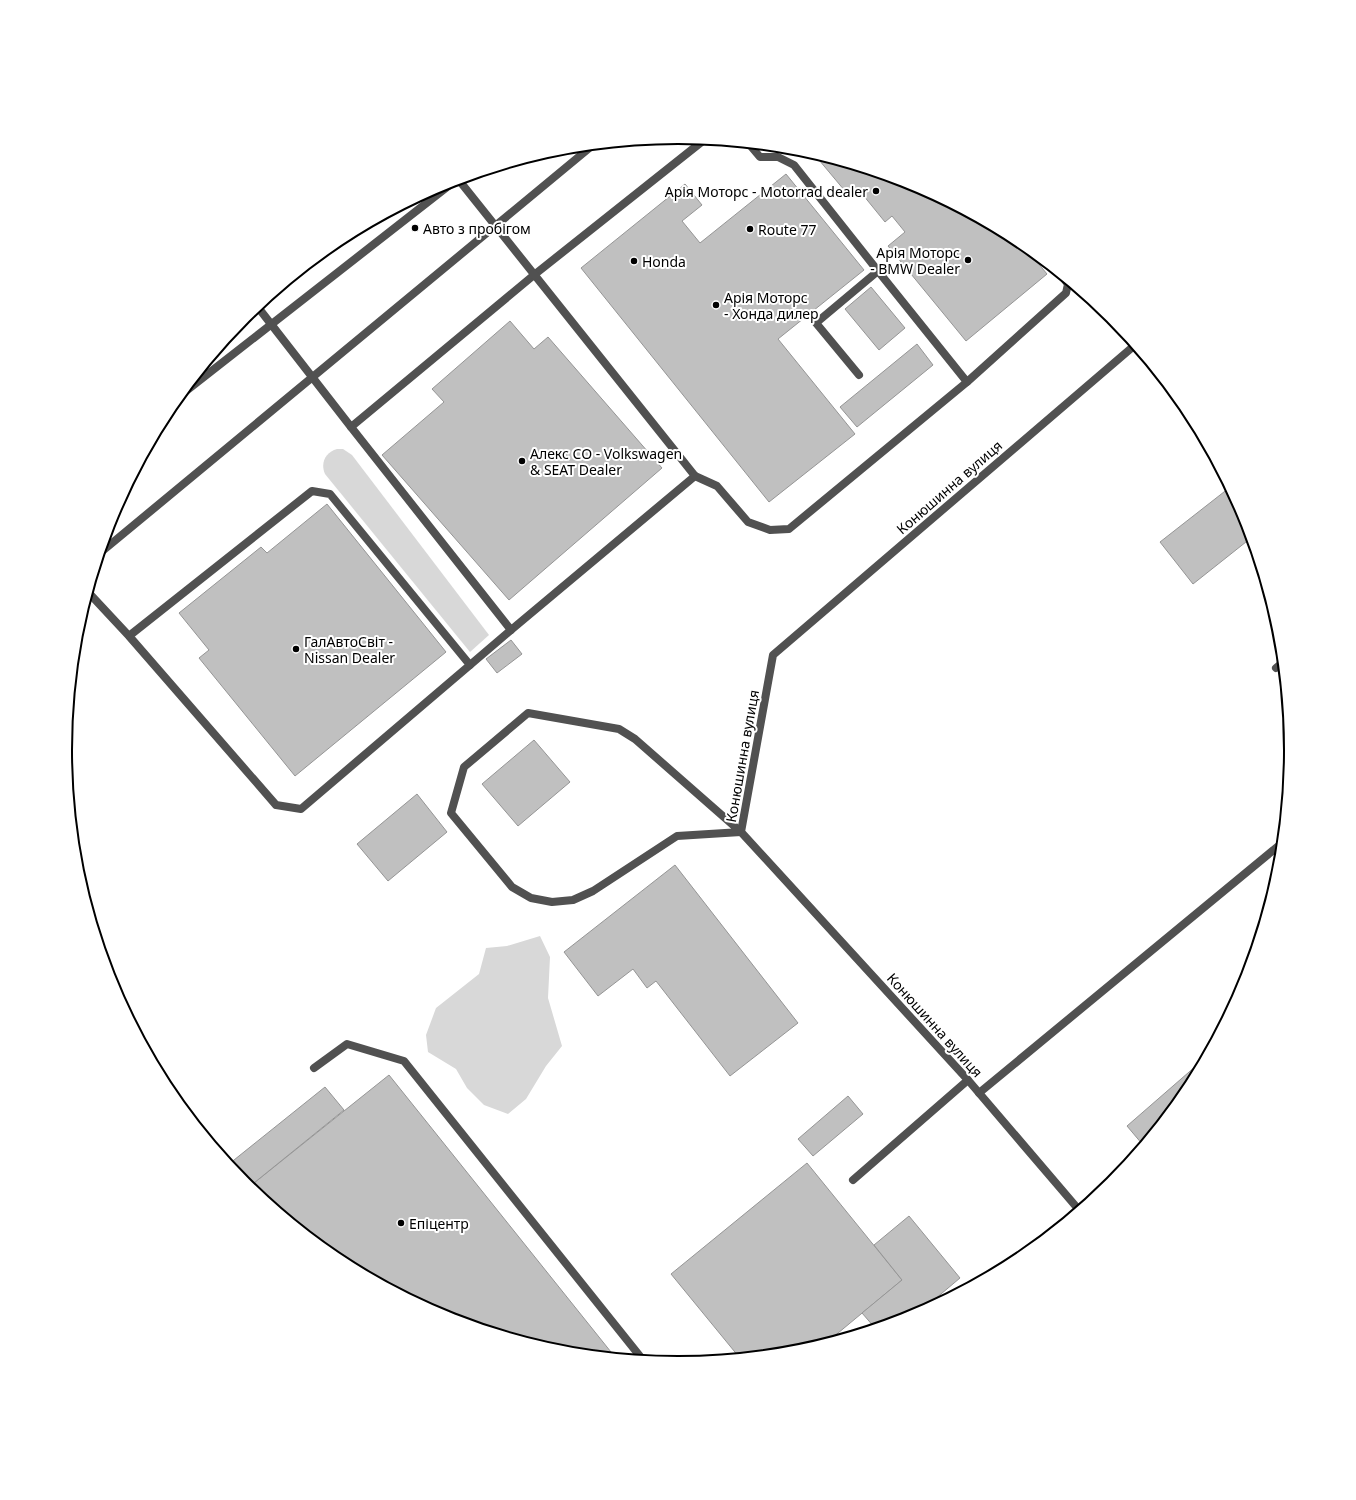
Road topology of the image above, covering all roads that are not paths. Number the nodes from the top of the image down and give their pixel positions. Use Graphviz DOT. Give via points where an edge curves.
graph roads {
  1 [pos="698,145"];
  2 [pos="753,149"];
  3 [pos="585,151"];
  4 [pos="461,184"];
  5 [pos="439,193"];
  6 [pos="496,226"];
  7 [pos="878,271"];
  8 [pos="534,275"];
  9 [pos="1068,286"];
  10 [pos="260,310"];
  11 [pos="271,324"];
  12 [pos="1132,348"];
  13 [pos="859,375"];
  14 [pos="313,378"];
  15 [pos="967,382"];
  16 [pos="195,384"];
  17 [pos="351,427"];
  18 [pos="695,476"];
  19 [pos="107,547"];
  20 [pos="92,596"];
  21 [pos="511,630"];
  22 [pos="129,636"];
  23 [pos="470,665"];
  24 [pos="741,832"];
  25 [pos="1276,848"];
  26 [pos="314,1068"];
  27 [pos="968,1080"];
  28 [pos="979,1093"];
  29 [pos="853,1180"];
  30 [pos="1077,1207"];
  31 [pos="639,1355"];
  1 -- 8 [label="street"];
  2 -- 7 [label="street" via="760,157 778,156 794,165"];
  3 -- 6 [label="street"];
  4 -- 6 [label="street"];
  5 -- 11 [label="street"];
  6 -- 8 [label="street"];
  6 -- 14 [label="street"];
  7 -- 13 [label="street" via="816,323"];
  7 -- 15 [label="street"];
  8 -- 17 [label="street"];
  8 -- 18 [label="street"];
  9 -- 15 [label="street" via="1066,293"];
  10 -- 11 [label="street"];
  11 -- 14 [label="street"];
  11 -- 16 [label="street"];
  12 -- 24 [label="street, Конюшинна вулиця" via="773,655"];
  14 -- 17 [label="street"];
  14 -- 19 [label="street"];
  15 -- 18 [label="street" via="788,530 770,530 748,522 717,486"];
  17 -- 21 [label="street"];
  18 -- 21 [label="street"];
  20 -- 22 [label="street"];
  21 -- 23 [label="street"];
  22 -- 23 [label="street" via="276,806 300,809"];
  22 -- 23 [label="street" via="312,491 330,494"];
  24 -- 24 [label="street" via="677,836 593,891 573,900 552,902 531,898 512,887 451,813 464,767 528,713 619,729 635,738"];
  24 -- 27 [label="street, Конюшинна вулиця"];
  25 -- 28 [label="street"];
  26 -- 31 [label="street" via="347,1044 404,1062"];
  27 -- 28 [label="street, Конюшинна вулиця"];
  27 -- 29 [label="street"];
  28 -- 30 [label="street, Конюшинна вулиця"];
}
